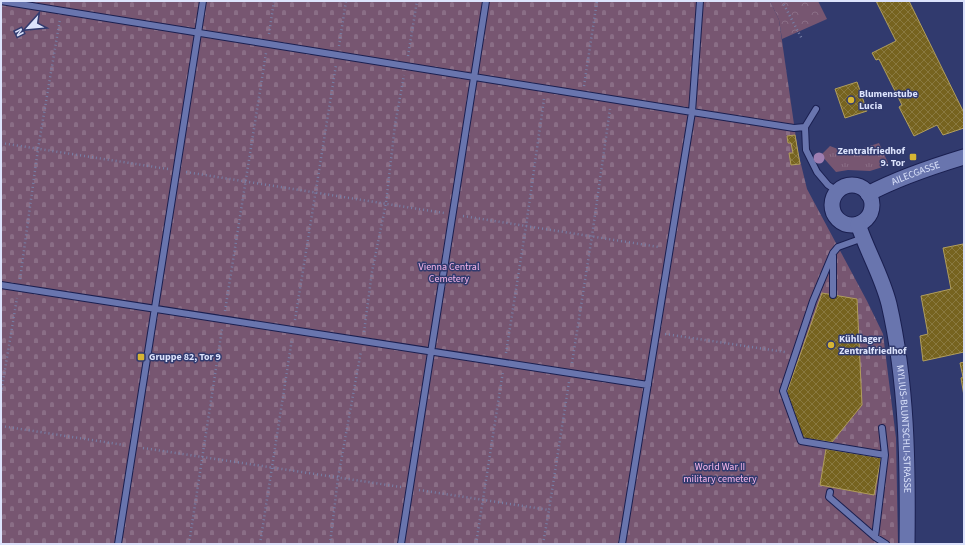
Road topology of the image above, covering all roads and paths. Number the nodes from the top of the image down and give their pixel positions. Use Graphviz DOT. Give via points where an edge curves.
graph roads {
  1 [pos="1,1"];
  2 [pos="203,1"];
  3 [pos="274,1"];
  4 [pos="346,1"];
  5 [pos="416,1"];
  6 [pos="486,1"];
  7 [pos="597,1"];
  8 [pos="700,1"];
  9 [pos="782,1"];
  10 [pos="62,11"];
  11 [pos="198,32"];
  12 [pos="802,39"];
  13 [pos="267,43"];
  14 [pos="338,54"];
  15 [pos="406,65"];
  16 [pos="474,76"];
  17 [pos="546,88"];
  18 [pos="582,94"];
  19 [pos="611,99"];
  20 [pos="816,109"];
  21 [pos="692,112"];
  22 [pos="805,127"];
  23 [pos="1,143"];
  24 [pos="38,149"];
  25 [pos="964,157"];
  26 [pos="176,171"];
  27 [pos="245,182"];
  28 [pos="837,191"];
  29 [pos="316,192"];
  30 [pos="868,194"];
  31 [pos="386,203"];
  32 [pos="453,214"];
  33 [pos="526,226"];
  34 [pos="860,231"];
  35 [pos="592,236"];
  36 [pos="670,249"];
  37 [pos="833,253"];
  38 [pos="1,285"];
  39 [pos="19,288"];
  40 [pos="832,295"];
  41 [pos="155,309"];
  42 [pos="224,320"];
  43 [pos="293,331"];
  44 [pos="656,333"];
  45 [pos="363,341"];
  46 [pos="431,352"];
  47 [pos="796,353"];
  48 [pos="505,363"];
  49 [pos="570,373"];
  50 [pos="648,385"];
  51 [pos="1,393"];
  52 [pos="1,426"];
  53 [pos="882,428"];
  54 [pos="133,446"];
  55 [pos="885,455"];
  56 [pos="202,457"];
  57 [pos="272,468"];
  58 [pos="338,478"];
  59 [pos="409,488"];
  60 [pos="830,492"];
  61 [pos="483,500"];
  62 [pos="549,510"];
  63 [pos="875,537"];
  64 [pos="118,544"];
  65 [pos="189,544"];
  66 [pos="260,544"];
  67 [pos="330,544"];
  68 [pos="401,544"];
  69 [pos="476,544"];
  70 [pos="543,544"];
  71 [pos="622,544"];
  72 [pos="886,544"];
  73 [pos="907,544"];
  1 -- 10 [label="lane"];
  2 -- 11 [label="lane"];
  3 -- 13 [label="path"];
  4 -- 14 [label="path"];
  5 -- 15 [label="path"];
  6 -- 16 [label="lane"];
  7 -- 18 [label="path"];
  8 -- 21 [label="lane"];
  9 -- 12 [label="path"];
  10 -- 11 [label="lane"];
  10 -- 24 [label="path"];
  11 -- 13 [label="lane"];
  11 -- 26 [label="lane"];
  13 -- 14 [label="lane"];
  13 -- 27 [label="path"];
  14 -- 15 [label="lane"];
  14 -- 29 [label="path"];
  15 -- 16 [label="lane"];
  15 -- 31 [label="path" via="395,125"];
  16 -- 17 [label="lane"];
  16 -- 32 [label="lane"];
  17 -- 18 [label="lane"];
  17 -- 33 [label="path"];
  18 -- 19 [label="lane"];
  19 -- 21 [label="lane"];
  19 -- 35 [label="path"];
  20 -- 22 [label="lane"];
  21 -- 22 [label="lane" via="794,128"];
  21 -- 36 [label="lane"];
  22 -- 28 [label="lane" via="806,150 812,164 822,179"];
  23 -- 24 [label="path"];
  24 -- 26 [label="path"];
  24 -- 39 [label="path"];
  25 -- 30 [label="street, AILECGASSE" via="918,172"];
  26 -- 27 [label="path"];
  26 -- 41 [label="lane"];
  27 -- 29 [label="path"];
  27 -- 42 [label="path"];
  28 -- 30 [label="street" via="854,186"];
  28 -- 34 [label="street" via="832,203 835,216 839,221"];
  29 -- 31 [label="path"];
  29 -- 43 [label="path"];
  30 -- 34 [label="street" via="872,206"];
  31 -- 32 [label="path"];
  31 -- 45 [label="path" via="372,272"];
  32 -- 33 [label="path"];
  32 -- 46 [label="lane"];
  33 -- 35 [label="path"];
  33 -- 48 [label="path"];
  34 -- 37 [label="lane"];
  34 -- 73 [label="street, MYLIUS-BLUNTSCHLI-STRASSE" via="880,277 898,354 906,433"];
  35 -- 36 [label="path"];
  35 -- 49 [label="path"];
  36 -- 44 [label="lane"];
  37 -- 40 [label="lane"];
  37 -- 47 [label="lane" via="813,301"];
  38 -- 39 [label="lane"];
  39 -- 41 [label="lane"];
  39 -- 51 [label="path"];
  41 -- 42 [label="lane"];
  41 -- 54 [label="lane"];
  42 -- 43 [label="lane"];
  42 -- 56 [label="path"];
  43 -- 45 [label="lane"];
  43 -- 57 [label="path"];
  44 -- 47 [label="path"];
  44 -- 50 [label="lane"];
  45 -- 46 [label="lane"];
  45 -- 58 [label="path"];
  46 -- 48 [label="lane"];
  46 -- 59 [label="lane"];
  47 -- 55 [label="lane" via="783,391 801,440"];
  48 -- 49 [label="lane"];
  48 -- 61 [label="path"];
  49 -- 50 [label="lane"];
  49 -- 62 [label="path"];
  50 -- 71 [label="lane"];
  52 -- 54 [label="path"];
  53 -- 55 [label="lane"];
  54 -- 56 [label="path"];
  54 -- 64 [label="lane"];
  55 -- 63 [label="lane"];
  56 -- 57 [label="path"];
  56 -- 65 [label="path"];
  57 -- 58 [label="path"];
  57 -- 66 [label="path"];
  58 -- 59 [label="path"];
  58 -- 67 [label="path"];
  59 -- 61 [label="path"];
  59 -- 68 [label="lane"];
  60 -- 63 [label="lane" via="829,497"];
  61 -- 62 [label="path"];
  61 -- 69 [label="path"];
  62 -- 70 [label="path"];
  63 -- 72 [label="lane"];
}
